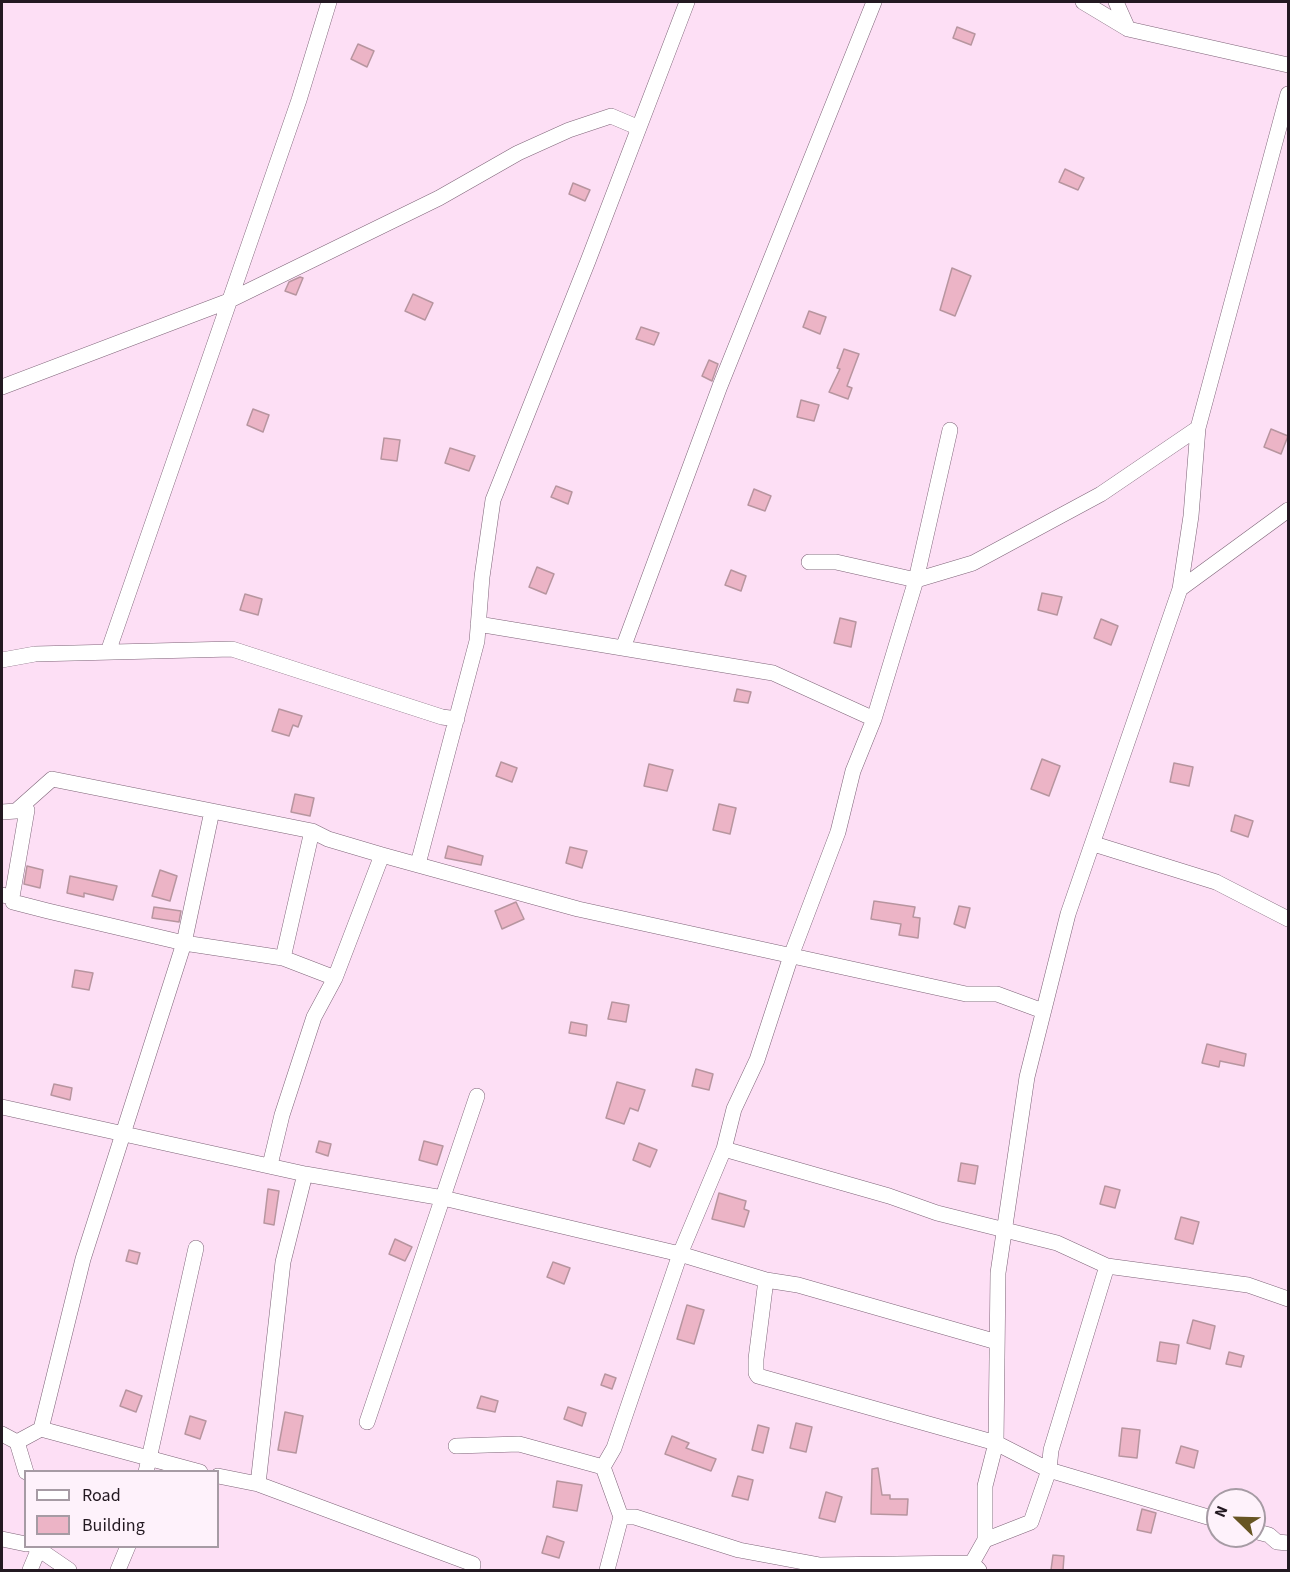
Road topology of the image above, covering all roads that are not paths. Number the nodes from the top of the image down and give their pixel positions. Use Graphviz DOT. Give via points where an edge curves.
graph roads {
  1 [pos="329,2"];
  2 [pos="687,2"];
  3 [pos="874,2"];
  4 [pos="1083,2"];
  5 [pos="1116,2"];
  6 [pos="1128,29"];
  7 [pos="1288,65"];
  8 [pos="1288,94"];
  9 [pos="637,127"];
  10 [pos="230,300"];
  11 [pos="2,387"];
  12 [pos="1198,428"];
  13 [pos="950,430"];
  14 [pos="1288,510"];
  15 [pos="809,562"];
  16 [pos="916,580"];
  17 [pos="1180,589"];
  18 [pos="478,624"];
  19 [pos="623,648"];
  20 [pos="108,652"];
  21 [pos="2,660"];
  22 [pos="457,719"];
  23 [pos="874,719"];
  24 [pos="212,811"];
  25 [pos="9,812"];
  26 [pos="312,831"];
  27 [pos="1094,844"];
  28 [pos="382,855"];
  29 [pos="418,864"];
  30 [pos="7,896"];
  31 [pos="1288,920"];
  32 [pos="184,944"];
  33 [pos="791,956"];
  34 [pos="283,958"];
  35 [pos="335,978"];
  36 [pos="1043,1011"];
  37 [pos="477,1096"];
  38 [pos="2,1107"];
  39 [pos="125,1135"];
  40 [pos="724,1149"];
  41 [pos="270,1166"];
  42 [pos="305,1174"];
  43 [pos="443,1197"];
  44 [pos="1005,1229"];
  45 [pos="196,1248"];
  46 [pos="680,1254"];
  47 [pos="1107,1266"];
  48 [pos="766,1280"];
  49 [pos="1288,1299"];
  50 [pos="998,1342"];
  51 [pos="367,1422"];
  52 [pos="42,1428"];
  53 [pos="2,1434"];
  54 [pos="16,1442"];
  55 [pos="996,1443"];
  56 [pos="456,1446"];
  57 [pos="148,1465"];
  58 [pos="603,1467"];
  59 [pos="25,1470"];
  60 [pos="185,1470"];
  61 [pos="1048,1470"];
  62 [pos="219,1476"];
  63 [pos="258,1484"];
  64 [pos="1206,1516"];
  65 [pos="621,1517"];
  66 [pos="1266,1534"];
  67 [pos="2,1539"];
  68 [pos="985,1540"];
  69 [pos="24,1544"];
  70 [pos="1288,1544"];
  71 [pos="35,1548"];
  72 [pos="38,1548"];
  73 [pos="127,1548"];
  74 [pos="976,1567"];
  75 [pos="819,1568"];
  76 [pos="30,1570"];
  77 [pos="69,1570"];
  78 [pos="118,1570"];
  79 [pos="472,1570"];
  80 [pos="608,1570"];
  1 -- 10 [label="street"];
  2 -- 9 [label="street"];
  3 -- 19 [label="street" via="720,386"];
  4 -- 6 [label="street"];
  5 -- 6 [label="street"];
  6 -- 7 [label="street"];
  8 -- 12 [label="street"];
  9 -- 10 [label="street" via="611,116 569,130"];
  9 -- 18 [label="street" via="492,500"];
  10 -- 11 [label="street"];
  10 -- 20 [label="street"];
  12 -- 16 [label="street" via="1091,500 973,563"];
  12 -- 17 [label="street"];
  13 -- 16 [label="street"];
  14 -- 17 [label="street"];
  15 -- 16 [label="street" via="836,562"];
  16 -- 23 [label="street"];
  17 -- 27 [label="street"];
  18 -- 19 [label="street"];
  18 -- 22 [label="street"];
  19 -- 23 [label="street" via="772,673"];
  20 -- 21 [label="street" via="35,654"];
  20 -- 22 [label="street" via="232,649"];
  22 -- 29 [label="street"];
  23 -- 33 [label="street" via="853,771 838,832"];
  24 -- 25 [label="street" via="52,779"];
  24 -- 26 [label="street"];
  24 -- 32 [label="street"];
  25 -- 30 [label="street" via="27,810"];
  26 -- 28 [label="street"];
  26 -- 34 [label="street"];
  27 -- 31 [label="street" via="1216,882"];
  27 -- 36 [label="street" via="1068,914"];
  28 -- 29 [label="street"];
  28 -- 35 [label="street"];
  29 -- 33 [label="street" via="578,909"];
  30 -- 32 [label="street" via="13,902"];
  32 -- 34 [label="street"];
  32 -- 39 [label="street"];
  33 -- 36 [label="street" via="966,994 997,994"];
  33 -- 40 [label="street" via="757,1060 734,1109"];
  34 -- 35 [label="street"];
  35 -- 41 [label="street" via="314,1017"];
  36 -- 44 [label="street" via="1027,1077"];
  37 -- 43 [label="street"];
  38 -- 39 [label="street"];
  39 -- 41 [label="street"];
  39 -- 52 [label="street" via="83,1259"];
  40 -- 44 [label="street" via="937,1213"];
  40 -- 46 [label="street"];
  41 -- 42 [label="street"];
  42 -- 43 [label="street"];
  42 -- 63 [label="street" via="283,1262"];
  43 -- 46 [label="street"];
  43 -- 51 [label="street"];
  44 -- 47 [label="street" via="1057,1243"];
  44 -- 50 [label="street" via="998,1272"];
  45 -- 57 [label="street"];
  46 -- 48 [label="street"];
  46 -- 58 [label="street" via="614,1448"];
  47 -- 49 [label="street" via="1248,1285"];
  47 -- 61 [label="street"];
  48 -- 50 [label="street" via="798,1285"];
  48 -- 55 [label="street" via="756,1359 758,1376"];
  50 -- 55 [label="street"];
  52 -- 54 [label="street"];
  52 -- 57 [label="street"];
  53 -- 54 [label="street"];
  54 -- 59 [label="street"];
  55 -- 61 [label="street"];
  55 -- 68 [label="street" via="985,1486"];
  56 -- 58 [label="street" via="519,1444"];
  57 -- 60 [label="street"];
  58 -- 65 [label="street"];
  61 -- 64 [label="street"];
  61 -- 68 [label="street" via="1031,1522"];
  62 -- 63 [label="street"];
  63 -- 79 [label="street" via="473,1564"];
  65 -- 75 [label="street" via="635,1517 739,1550"];
  65 -- 80 [label="street"];
  66 -- 70 [label="street"];
  67 -- 69 [label="street"];
  68 -- 74 [label="street"];
  71 -- 76 [label="street"];
  72 -- 77 [label="street"];
  73 -- 78 [label="street"];
  74 -- 75 [label="street"];
}
